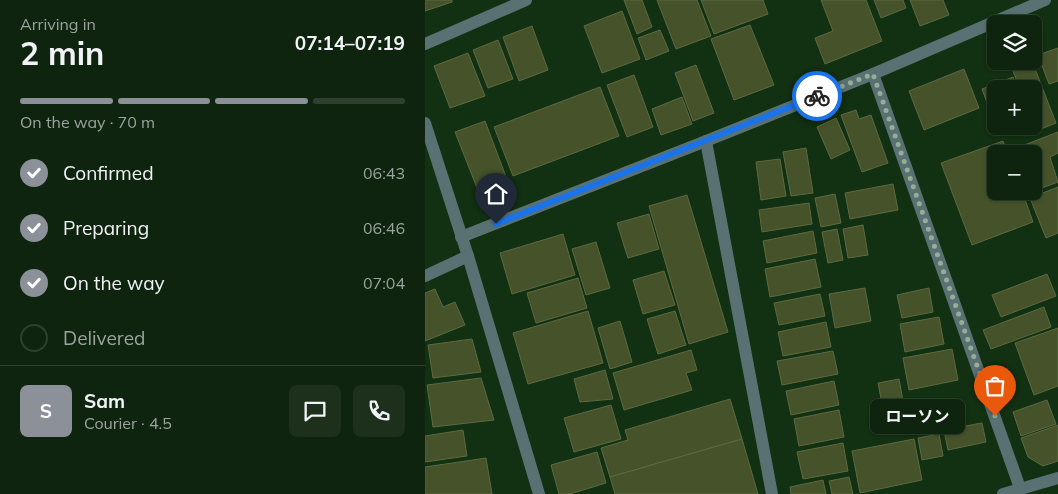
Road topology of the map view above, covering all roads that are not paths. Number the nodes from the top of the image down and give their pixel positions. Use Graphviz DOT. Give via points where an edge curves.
graph roads {
  1 [pos="526,0"];
  2 [pos="1045,0"];
  3 [pos="425,44"];
  4 [pos="873,74"];
  5 [pos="425,122"];
  6 [pos="706,141"];
  7 [pos="461,237"];
  8 [pos="468,256"];
  9 [pos="425,276"];
  10 [pos="1058,478"];
  11 [pos="1020,488"];
  12 [pos="539,494"];
  13 [pos="772,494"];
  14 [pos="1003,494"];
  1 -- 3 [label="street"];
  2 -- 4 [label="street"];
  4 -- 6 [label="street"];
  4 -- 11 [label="street"];
  5 -- 7 [label="street"];
  6 -- 7 [label="street"];
  6 -- 13 [label="street"];
  7 -- 8 [label="street"];
  8 -- 9 [label="street"];
  8 -- 12 [label="street"];
  10 -- 11 [label="street"];
  11 -- 14 [label="street"];
}
